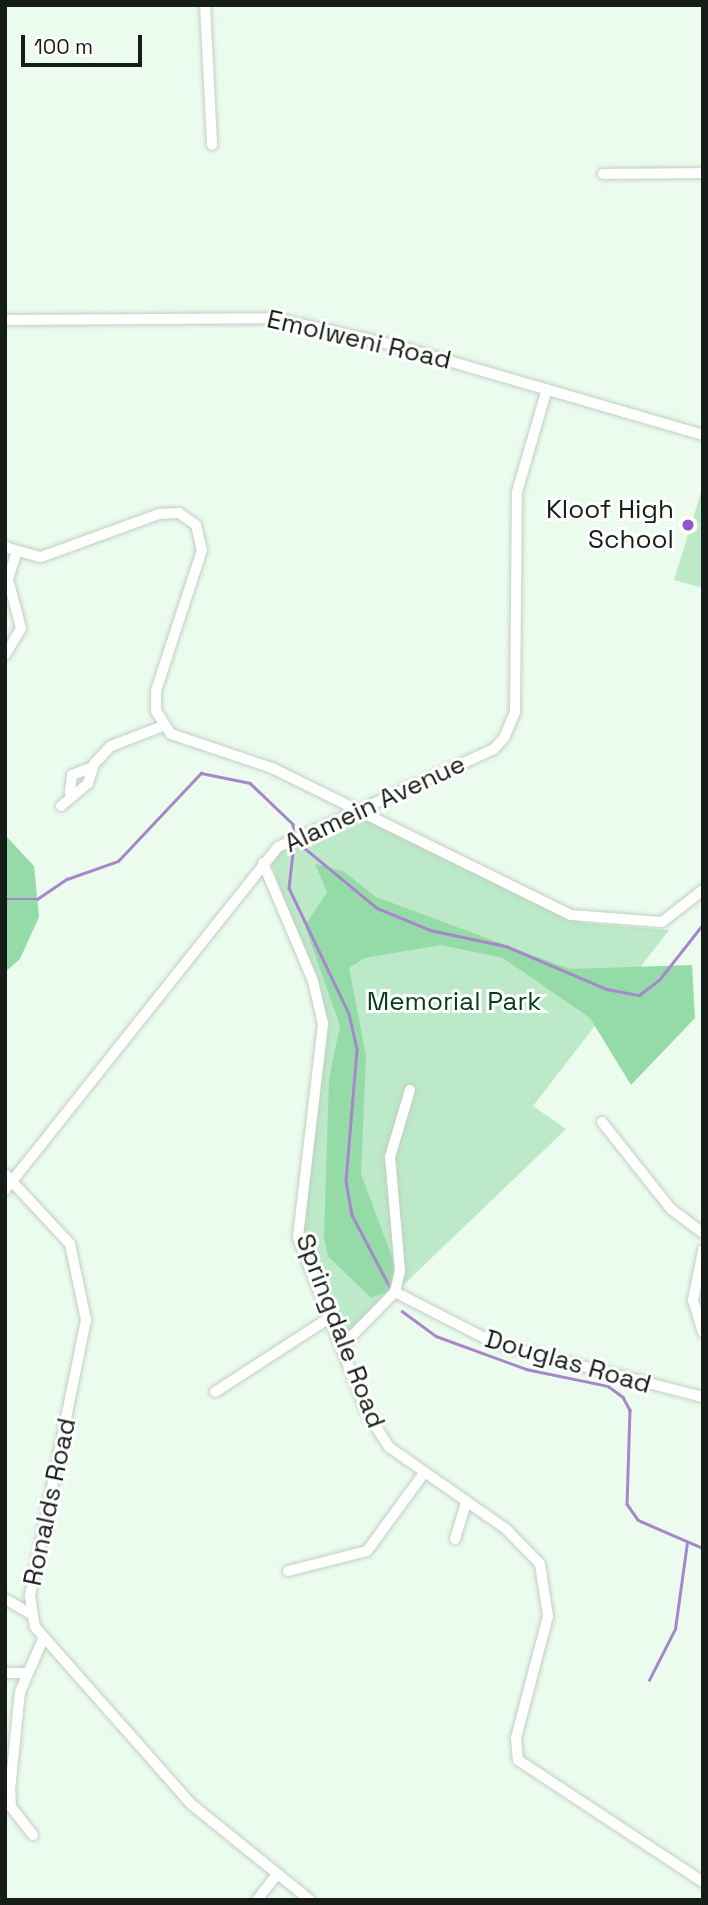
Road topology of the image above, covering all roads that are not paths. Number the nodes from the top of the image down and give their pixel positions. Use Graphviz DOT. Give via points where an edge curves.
graph roads {
  1 [pos="205,5"];
  2 [pos="212,145"];
  3 [pos="703,173"];
  4 [pos="603,174"];
  5 [pos="5,320"];
  6 [pos="547,389"];
  7 [pos="703,435"];
  8 [pos="5,547"];
  9 [pos="16,554"];
  10 [pos="5,655"];
  11 [pos="163,726"];
  12 [pos="93,767"];
  13 [pos="70,793"];
  14 [pos="61,806"];
  15 [pos="361,812"];
  16 [pos="263,863"];
  17 [pos="703,890"];
  18 [pos="410,1090"];
  19 [pos="602,1122"];
  20 [pos="7,1182"];
  21 [pos="703,1233"];
  22 [pos="703,1250"];
  23 [pos="395,1292"];
  24 [pos="329,1318"];
  25 [pos="703,1333"];
  26 [pos="341,1347"];
  27 [pos="215,1392"];
  28 [pos="703,1397"];
  29 [pos="424,1473"];
  30 [pos="466,1502"];
  31 [pos="455,1539"];
  32 [pos="288,1571"];
  33 [pos="5,1598"];
  34 [pos="31,1614"];
  35 [pos="43,1639"];
  36 [pos="5,1673"];
  37 [pos="26,1673"];
  38 [pos="9,1779"];
  39 [pos="33,1835"];
  40 [pos="277,1874"];
  41 [pos="703,1882"];
  42 [pos="257,1900"];
  43 [pos="310,1900"];
  1 -- 2 [label="street"];
  3 -- 4 [label="street"];
  5 -- 6 [label="street, Emolweni Road" via="273,318"];
  6 -- 7 [label="street, Emolweni Road"];
  6 -- 15 [label="street, Alamein Avenue" via="517,492 511,725 494,748"];
  8 -- 9 [label="street"];
  9 -- 10 [label="street" via="8,579 21,628"];
  9 -- 11 [label="street" via="53,555 164,512 196,525 200,565 156,691"];
  11 -- 12 [label="street" via="122,739"];
  11 -- 15 [label="street" via="179,739 259,763"];
  12 -- 13 [label="street" via="88,783"];
  12 -- 13 [label="street" via="72,775"];
  13 -- 14 [label="street"];
  15 -- 16 [label="street, Alamein Avenue" via="294,836"];
  15 -- 17 [label="street" via="584,918 662,922"];
  16 -- 20 [label="street, Alamein Avenue"];
  16 -- 24 [label="street, Springdale Road" via="313,981 323,1024 298,1232"];
  18 -- 23 [label="street" via="390,1157 400,1271"];
  19 -- 21 [label="street" via="671,1209"];
  20 -- 34 [label="street, Ronalds Road" via="70,1244 86,1320"];
  22 -- 25 [label="street" via="693,1300"];
  23 -- 26 [label="street"];
  23 -- 28 [label="street, Douglas Road" via="496,1344"];
  24 -- 26 [label="street, Springdale Road"];
  24 -- 27 [label="street"];
  26 -- 29 [label="street, Springdale Road" via="378,1434"];
  29 -- 30 [label="street, Springdale Road"];
  29 -- 32 [label="street" via="367,1551"];
  30 -- 31 [label="street"];
  30 -- 41 [label="street, Springdale Road" via="531,1550 545,1578 548,1616 516,1738 518,1760"];
  33 -- 34 [label="street"];
  34 -- 35 [label="street, Ronalds Road"];
  35 -- 37 [label="street"];
  35 -- 40 [label="street, Ronalds Road" via="173,1786"];
  36 -- 37 [label="street"];
  37 -- 38 [label="street"];
  38 -- 39 [label="street" via="11,1807"];
  40 -- 42 [label="street"];
  40 -- 43 [label="street, Ronalds Road"];
}
